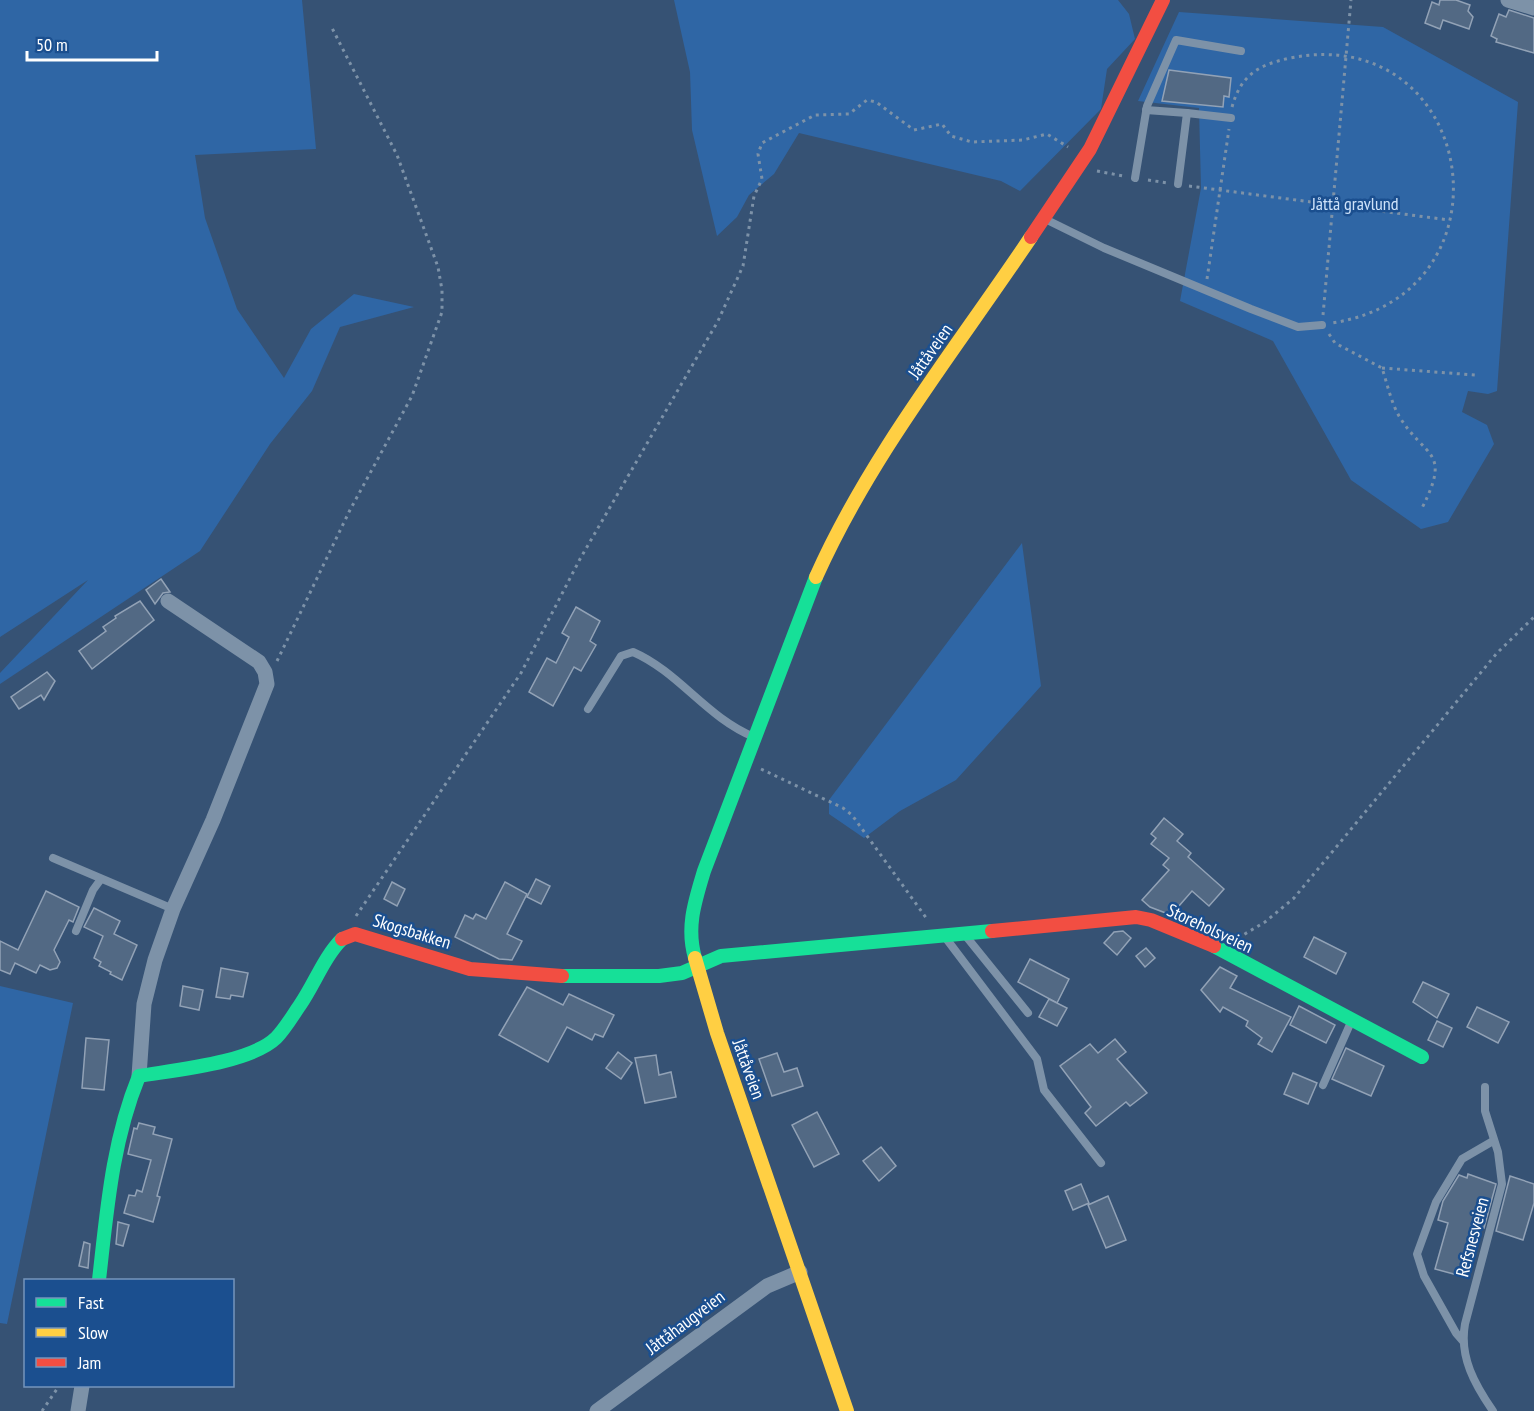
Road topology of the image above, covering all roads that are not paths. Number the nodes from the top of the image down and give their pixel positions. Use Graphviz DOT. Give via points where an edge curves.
graph roads {
  1 [pos="1163,0"];
  2 [pos="1508,0"];
  3 [pos="1534,8"];
  4 [pos="1241,51"];
  5 [pos="1146,110"];
  6 [pos="1187,113"];
  7 [pos="1231,118"];
  8 [pos="1136,178"];
  9 [pos="1178,184"];
  10 [pos="1043,218"];
  11 [pos="1322,325"];
  12 [pos="168,601"];
  13 [pos="588,709"];
  14 [pos="755,737"];
  15 [pos="53,858"];
  16 [pos="101,879"];
  17 [pos="173,909"];
  18 [pos="76,931"];
  19 [pos="962,932"];
  20 [pos="940,935"];
  21 [pos="698,966"];
  22 [pos="1029,1013"];
  23 [pos="1352,1020"];
  24 [pos="1422,1057"];
  25 [pos="139,1076"];
  26 [pos="1323,1085"];
  27 [pos="1485,1087"];
  28 [pos="1493,1141"];
  29 [pos="1101,1163"];
  30 [pos="800,1272"];
  31 [pos="99,1279"];
  32 [pos="1463,1341"];
  33 [pos="82,1387"];
  34 [pos="78,1411"];
  35 [pos="597,1411"];
  36 [pos="847,1411"];
  37 [pos="1493,1411"];
  1 -- 10 [label="street, Jåttåveien" via="1083,160"];
  2 -- 3 [label="street"];
  4 -- 5 [label="lane" via="1176,40 1152,88"];
  5 -- 6 [label="lane"];
  5 -- 8 [label="lane"];
  6 -- 7 [label="lane"];
  6 -- 9 [label="lane"];
  10 -- 11 [label="lane" via="1104,248 1298,327"];
  10 -- 14 [label="street, Jåttåveien" via="887,444 859,491 807,597"];
  12 -- 17 [label="street" via="259,662 267,684"];
  13 -- 14 [label="lane" via="621,656 633,652 656,664 730,725"];
  14 -- 21 [label="street, Jåttåveien" via="691,916 690,941"];
  15 -- 16 [label="lane"];
  16 -- 17 [label="lane"];
  16 -- 18 [label="lane"];
  17 -- 25 [label="street" via="144,1004"];
  19 -- 20 [label="street, Storeholsveien"];
  19 -- 22 [label="lane"];
  19 -- 23 [label="street, Storeholsveien" via="1136,917 1151,920 1221,949"];
  20 -- 21 [label="street, Storeholsveien" via="721,956"];
  20 -- 29 [label="lane" via="1037,1059 1044,1090"];
  21 -- 25 [label="street, Skogsbakken" via="659,976 574,977 491,972 366,936 345,936 333,948 301,1004 275,1039 252,1052 207,1065"];
  21 -- 30 [label="street, Jåttåveien" via="717,1033"];
  23 -- 24 [label="street, Storeholsveien"];
  23 -- 26 [label="lane"];
  25 -- 31 [label="street" via="116,1143"];
  27 -- 28 [label="lane, Refsnesveien" via="1485,1111"];
  28 -- 32 [label="lane, Refsnesveien" via="1502,1184"];
  28 -- 32 [label="lane, Refsnesveien" via="1462,1159 1436,1202 1417,1254 1424,1276"];
  30 -- 35 [label="street, Jåttåhaugveien" via="767,1286"];
  30 -- 36 [label="street, Jåttåveien"];
  32 -- 37 [label="lane, Refsnesveien" via="1464,1358"];
  33 -- 34 [label="street"];
}
